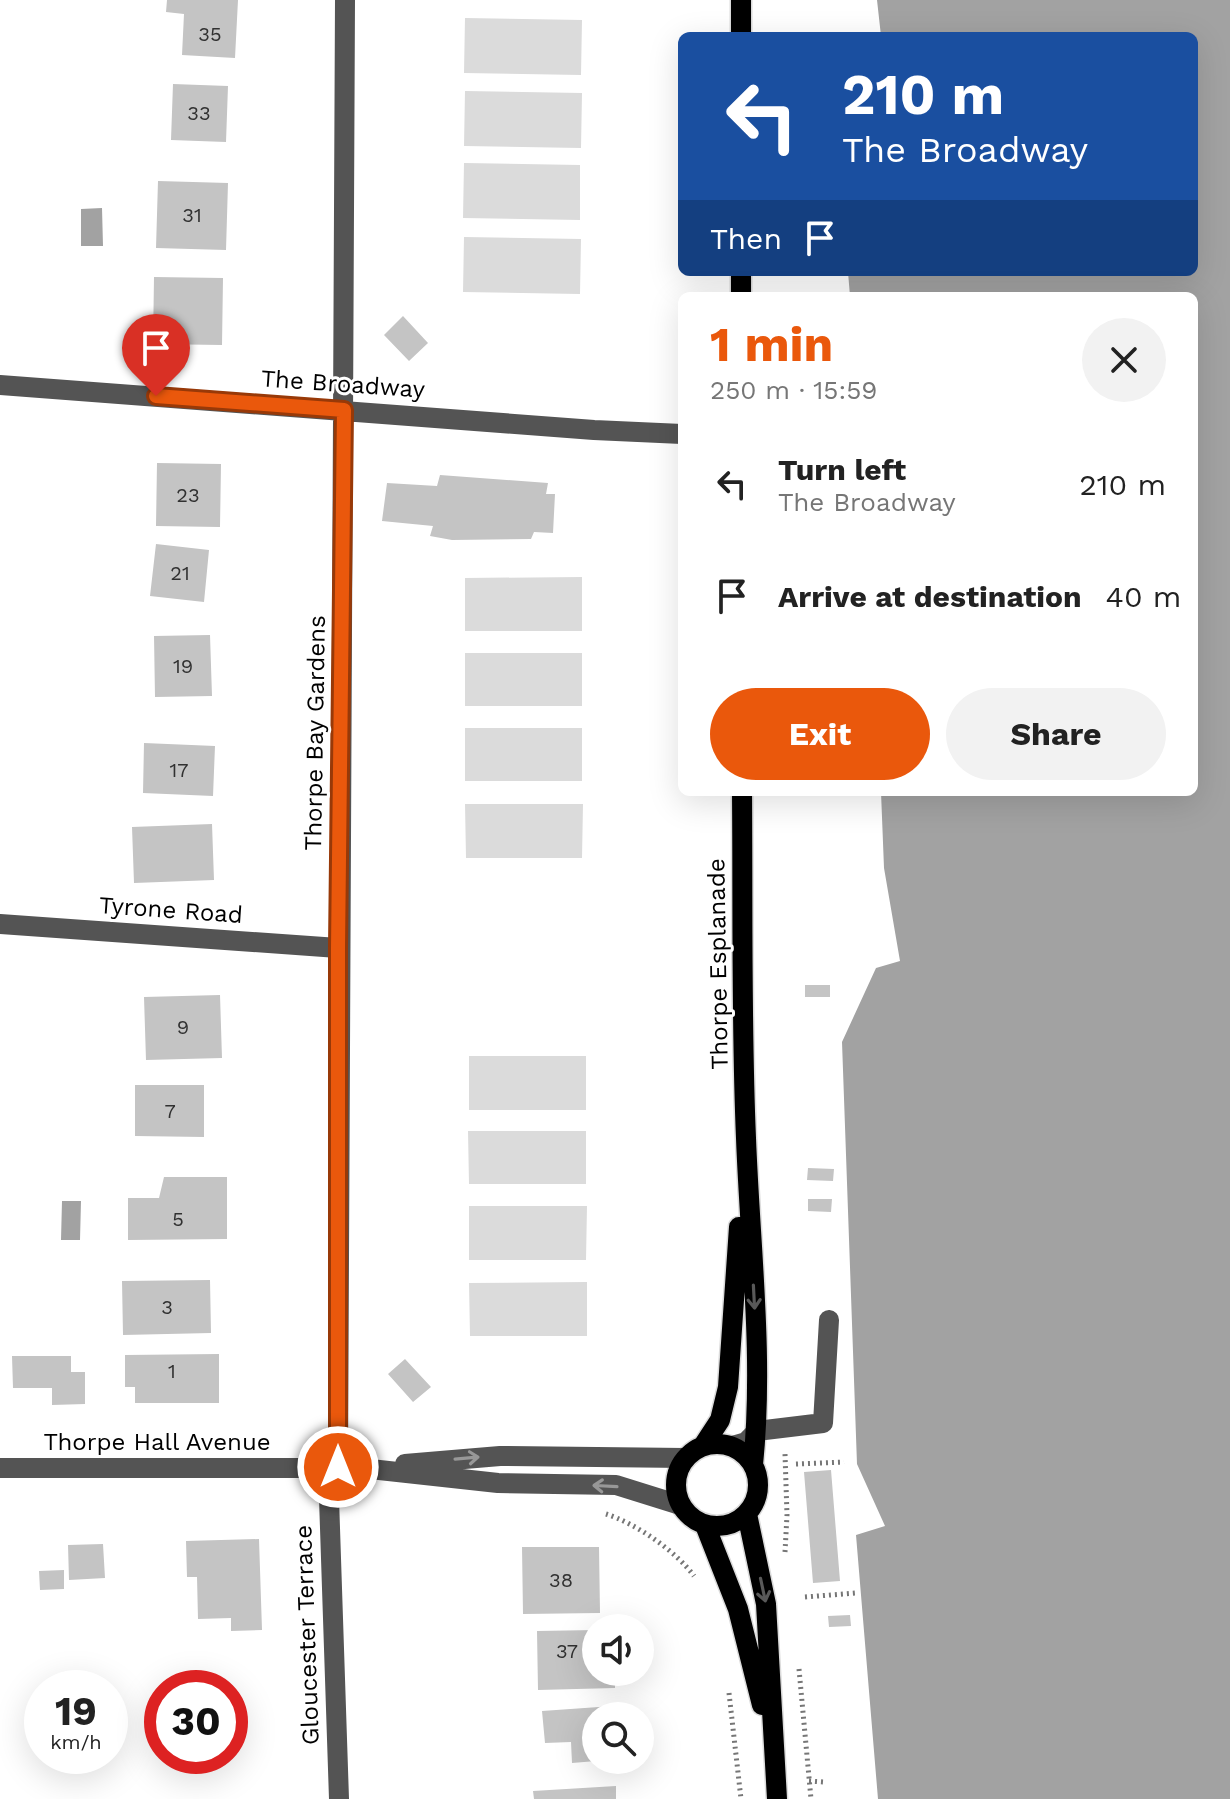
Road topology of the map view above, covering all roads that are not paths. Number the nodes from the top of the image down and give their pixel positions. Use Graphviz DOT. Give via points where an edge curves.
graph roads {
  1 [pos="345,0"];
  2 [pos="741,0"];
  3 [pos="741,32"];
  4 [pos="0,385"];
  5 [pos="344,410"];
  6 [pos="678,434"];
  7 [pos="742,796"];
  8 [pos="0,924"];
  9 [pos="338,948"];
  10 [pos="745,1135"];
  11 [pos="829,1320"];
  12 [pos="757,1431"];
  13 [pos="703,1446"];
  14 [pos="732,1446"];
  15 [pos="685,1458"];
  16 [pos="753,1465"];
  17 [pos="0,1468"];
  18 [pos="333,1468"];
  19 [pos="361,1468"];
  20 [pos="680,1505"];
  21 [pos="747,1514"];
  22 [pos="705,1525"];
  23 [pos="774,1751"];
  24 [pos="339,1799"];
  25 [pos="777,1799"];
  1 -- 5 [label="street, Thorpe Bay Gardens"];
  2 -- 3 [label="main road"];
  4 -- 5 [label="street, The Broadway"];
  5 -- 6 [label="street, The Broadway"];
  5 -- 9 [label="street, Thorpe Bay Gardens"];
  7 -- 10 [label="main road, Thorpe Esplanade"];
  8 -- 9 [label="street, Tyrone Road"];
  9 -- 18 [label="street, Thorpe Bay Gardens"];
  10 -- 12 [label="main road, Thorpe Esplanade, one-way"];
  10 -- 13 [label="main road, Thorpe Esplanade" via="728,1387 720,1420"];
  11 -- 12 [label="street" via="823,1423"];
  12 -- 14 [label="street"];
  12 -- 16 [label="main road, Thorpe Esplanade"];
  13 -- 14 [label="main road"];
  13 -- 15 [label="main road, Thorpe Esplanade"];
  14 -- 16 [label="main road"];
  19 -- 15 [label="street, Thorpe Hall Avenue, one-way" via="500,1456"];
  15 -- 20 [label="main road" via="677,1473"];
  16 -- 21 [label="main road, Thorpe Esplanade" via="758,1491"];
  17 -- 18 [label="street, Thorpe Hall Avenue"];
  18 -- 19 [label="street, Thorpe Hall Avenue"];
  18 -- 24 [label="street, Gloucester Terrace"];
  20 -- 19 [label="street, Thorpe Hall Avenue, one-way" via="616,1485 498,1483"];
  20 -- 22 [label="main road, Thorpe Esplanade"];
  21 -- 22 [label="main road" via="720,1527"];
  21 -- 23 [label="main road, Thorpe Esplanade, one-way" via="766,1604"];
  22 -- 23 [label="main road, Thorpe Esplanade" via="738,1609"];
  23 -- 25 [label="main road, Thorpe Esplanade"];
}
